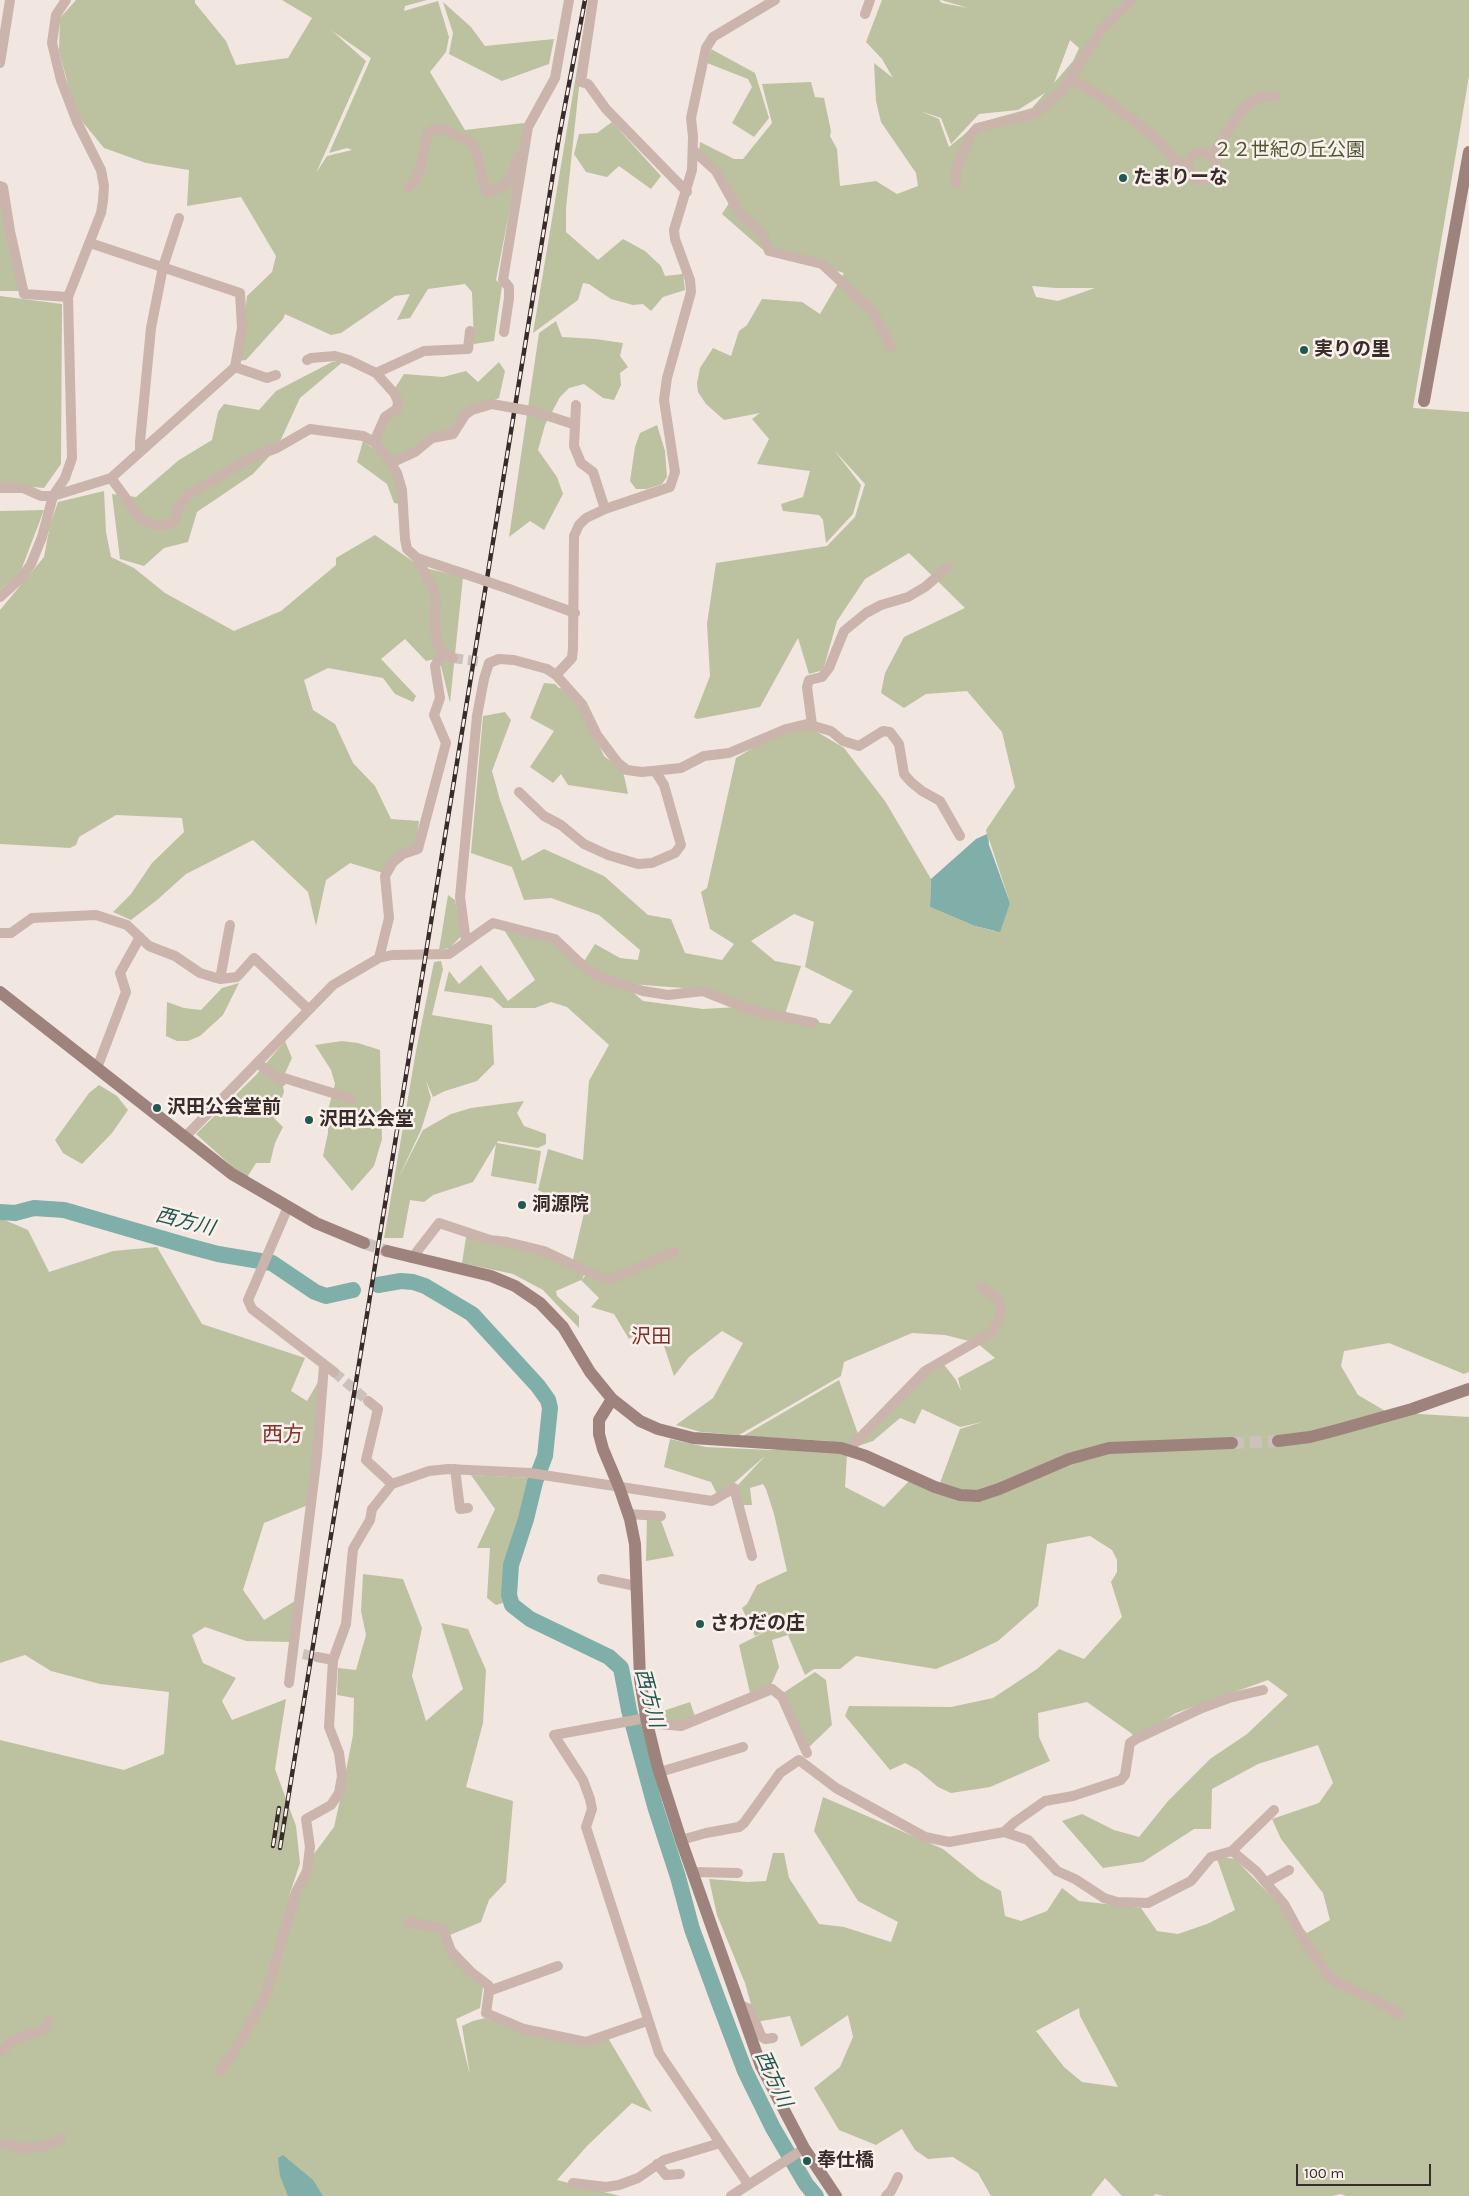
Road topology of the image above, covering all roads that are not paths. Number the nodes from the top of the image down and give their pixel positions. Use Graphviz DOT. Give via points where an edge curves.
graph roads {
  1 [pos="10,0"];
  2 [pos="66,0"];
  3 [pos="569,0"];
  4 [pos="593,0"];
  5 [pos="775,0"];
  6 [pos="870,0"];
  7 [pos="1132,0"];
  8 [pos="865,14"];
  9 [pos="0,63"];
  10 [pos="1070,78"];
  11 [pos="1276,97"];
  12 [pos="524,150"];
  13 [pos="693,150"];
  14 [pos="1469,152"];
  15 [pos="1212,156"];
  16 [pos="1188,165"];
  17 [pos="956,184"];
  18 [pos="0,186"];
  19 [pos="408,186"];
  20 [pos="687,192"];
  21 [pos="179,218"];
  22 [pos="90,243"];
  23 [pos="163,267"];
  24 [pos="68,297"];
  25 [pos="470,331"];
  26 [pos="504,332"];
  27 [pos="891,347"];
  28 [pos="307,360"];
  29 [pos="235,367"];
  30 [pos="376,373"];
  31 [pos="276,375"];
  32 [pos="1424,402"];
  33 [pos="576,405"];
  34 [pos="573,424"];
  35 [pos="374,442"];
  36 [pos="140,452"];
  37 [pos="391,463"];
  38 [pos="111,478"];
  39 [pos="0,488"];
  40 [pos="53,496"];
  41 [pos="605,509"];
  42 [pos="417,558"];
  43 [pos="948,567"];
  44 [pos="0,597"];
  45 [pos="575,613"];
  46 [pos="442,652"];
  47 [pos="453,658"];
  48 [pos="556,675"];
  49 [pos="812,725"];
  50 [pos="656,771"];
  51 [pos="519,792"];
  52 [pos="960,836"];
  53 [pos="230,925"];
  54 [pos="0,933"];
  55 [pos="140,937"];
  56 [pos="466,942"];
  57 [pos="378,958"];
  58 [pos="220,979"];
  59 [pos="0,992"];
  60 [pos="308,1009"];
  61 [pos="814,1023"];
  62 [pos="257,1063"];
  63 [pos="98,1068"];
  64 [pos="287,1078"];
  65 [pos="297,1089"];
  66 [pos="352,1099"];
  67 [pos="184,1138"];
  68 [pos="288,1207"];
  69 [pos="364,1243"];
  70 [pos="387,1251"];
  71 [pos="674,1252"];
  72 [pos="412,1258"];
  73 [pos="981,1287"];
  74 [pos="324,1365"];
  75 [pos="334,1372"];
  76 [pos="1469,1389"];
  77 [pos="612,1399"];
  78 [pos="368,1402"];
  79 [pos="1278,1441"];
  80 [pos="1232,1443"];
  81 [pos="848,1450"];
  82 [pos="455,1469"];
  83 [pos="392,1484"];
  84 [pos="619,1487"];
  85 [pos="468,1508"];
  86 [pos="628,1514"];
  87 [pos="661,1516"];
  88 [pos="752,1556"];
  89 [pos="602,1579"];
  90 [pos="636,1586"];
  91 [pos="317,1657"];
  92 [pos="333,1660"];
  93 [pos="289,1684"];
  94 [pos="1263,1690"];
  95 [pos="646,1721"];
  96 [pos="743,1747"];
  97 [pos="807,1753"];
  98 [pos="660,1772"];
  99 [pos="1274,1810"];
  100 [pos="1004,1832"];
  101 [pos="681,1840"];
  102 [pos="1232,1851"];
  103 [pos="1288,1870"];
  104 [pos="692,1872"];
  105 [pos="738,1872"];
  106 [pos="1267,1882"];
  107 [pos="409,1922"];
  108 [pos="558,1966"];
  109 [pos="489,1991"];
  110 [pos="738,2004"];
  111 [pos="1399,2014"];
  112 [pos="48,2021"];
  113 [pos="647,2021"];
  114 [pos="772,2038"];
  115 [pos="0,2052"];
  116 [pos="220,2072"];
  117 [pos="61,2139"];
  118 [pos="720,2143"];
  119 [pos="0,2144"];
  120 [pos="802,2150"];
  121 [pos="657,2164"];
  122 [pos="680,2174"];
  123 [pos="898,2177"];
  124 [pos="573,2183"];
  125 [pos="748,2184"];
  126 [pos="730,2196"];
  127 [pos="836,2196"];
  128 [pos="886,2196"];
  1 -- 9 [label="street"];
  2 -- 22 [label="street" via="56,15 52,43 61,80 101,170 104,186 101,213"];
  3 -- 12 [label="street" via="555,78 528,127"];
  4 -- 20 [label="street" via="582,82 588,84 606,109"];
  5 -- 13 [label="street" via="709,42 691,118"];
  6 -- 8 [label="street"];
  7 -- 10 [label="street" via="1101,30"];
  10 -- 16 [label="street" via="1107,100 1157,139 1175,161"];
  10 -- 17 [label="street" via="1061,92 1035,114 977,128 956,168"];
  11 -- 15 [label="street" via="1261,97 1249,103"];
  12 -- 19 [label="street" via="516,160 508,182 486,192 471,142 446,130 434,129 427,134 416,180"];
  12 -- 26 [label="street" via="503,280 508,287 509,298"];
  13 -- 20 [label="street"];
  13 -- 27 [label="street" via="716,171 740,214 763,234 769,251 822,264 873,311"];
  14 -- 32 [label="main road"];
  15 -- 16 [label="street" via="1200,152"];
  15 -- 16 [label="street" via="1216,169 1207,179 1194,177"];
  18 -- 24 [label="street" via="4,187 24,294"];
  20 -- 41 [label="street" via="674,230 690,280 690,292 664,400 675,472 670,487"];
  21 -- 23 [label="street"];
  22 -- 23 [label="street"];
  22 -- 24 [label="street"];
  23 -- 29 [label="street" via="240,292 242,328"];
  23 -- 36 [label="street" via="151,328"];
  24 -- 40 [label="street" via="72,458 65,478"];
  25 -- 30 [label="street" via="468,349 424,351"];
  28 -- 30 [label="street" via="335,356"];
  29 -- 31 [label="street" via="267,378"];
  29 -- 36 [label="street"];
  30 -- 35 [label="street" via="398,401 397,409 385,417"];
  33 -- 34 [label="street"];
  34 -- 37 [label="street, bridge" via="536,412 492,404 465,415 453,434 432,438 415,452"];
  34 -- 41 [label="street" via="574,446 581,463 593,472"];
  35 -- 37 [label="street"];
  35 -- 38 [label="street" via="363,436 310,429 189,494 168,525 155,525 141,519"];
  36 -- 38 [label="street"];
  37 -- 42 [label="street" via="402,490 407,549"];
  38 -- 40 [label="street"];
  39 -- 40 [label="street" via="23,488 41,496"];
  40 -- 44 [label="street" via="31,564"];
  41 -- 45 [label="street" via="586,518 574,536"];
  42 -- 45 [label="street, bridge"];
  42 -- 46 [label="street" via="434,591 434,620"];
  43 -- 49 [label="street" via="908,598 881,605 844,631 829,668 822,676 810,680 807,687"];
  45 -- 48 [label="street" via="572,658"];
  46 -- 47 [label="street"];
  46 -- 57 [label="street" via="435,666 440,698 434,715 446,743 418,849 393,862 385,876 389,918"];
  48 -- 50 [label="street" via="582,704 596,735 618,763 626,770"];
  48 -- 56 [label="street" via="547,669 514,660 499,659 485,663 460,897"];
  49 -- 50 [label="street" via="786,729 729,753 704,756 682,768"];
  49 -- 52 [label="street" via="859,746 883,731 890,732 899,744 904,774 922,791 940,801"];
  50 -- 51 [label="street" via="664,786 680,845 675,853 652,864 634,863 584,844 544,816"];
  53 -- 58 [label="street"];
  54 -- 55 [label="street" via="11,933 32,918 96,915 127,924"];
  55 -- 58 [label="street" via="149,946"];
  55 -- 63 [label="street" via="120,973 126,992"];
  56 -- 57 [label="street" via="448,954"];
  56 -- 61 [label="street" via="493,923 555,939 597,976 643,991 668,995 704,991 751,1010"];
  57 -- 60 [label="street" via="333,985"];
  58 -- 60 [label="street" via="237,977 254,958"];
  59 -- 63 [label="main road"];
  60 -- 62 [label="street"];
  62 -- 64 [label="street"];
  62 -- 67 [label="street"];
  63 -- 67 [label="main road"];
  64 -- 65 [label="street"];
  64 -- 66 [label="street"];
  67 -- 68 [label="main road" via="232,1174"];
  68 -- 69 [label="main road" via="316,1224"];
  68 -- 74 [label="street" via="248,1300 252,1309"];
  70 -- 72 [label="main road"];
  71 -- 72 [label="street" via="612,1279 582,1270 544,1251 490,1240 439,1223"];
  72 -- 77 [label="main road" via="491,1276 515,1286 540,1303 563,1327 590,1372"];
  73 -- 81 [label="street" via="998,1298 1001,1309 991,1333 926,1370"];
  74 -- 75 [label="street"];
  74 -- 93 [label="street" via="298,1653"];
  76 -- 79 [label="main road" via="1337,1430"];
  77 -- 81 [label="main road" via="640,1421 692,1438 816,1445"];
  77 -- 84 [label="main road" via="599,1420 599,1434"];
  78 -- 83 [label="street" via="378,1409 366,1460"];
  80 -- 81 [label="main road" via="1109,1448 1069,1459 978,1496 935,1488"];
  82 -- 83 [label="street" via="429,1471"];
  82 -- 84 [label="street" via="530,1473"];
  82 -- 85 [label="street" via="460,1509"];
  83 -- 92 [label="street" via="372,1509 370,1520 354,1548 346,1624"];
  84 -- 86 [label="main road"];
  84 -- 88 [label="street" via="712,1501 734,1488"];
  86 -- 87 [label="street"];
  86 -- 90 [label="main road" via="635,1544"];
  89 -- 90 [label="street"];
  90 -- 95 [label="main road" via="640,1679"];
  91 -- 92 [label="street"];
  92 -- 116 [label="street" via="330,1726 339,1753 342,1776 339,1794 331,1805 306,1819 310,1847 307,1870 296,1892 266,1994"];
  94 -- 100 [label="street" via="1202,1708 1136,1739 1130,1743 1125,1775 1121,1780 1045,1802"];
  95 -- 97 [label="street" via="681,1726 772,1689 782,1697"];
  95 -- 98 [label="main road"];
  95 -- 113 [label="street" via="554,1735 583,1780 590,1799 592,1809 586,1827"];
  96 -- 98 [label="street"];
  98 -- 101 [label="main road"];
  99 -- 102 [label="street"];
  100 -- 101 [label="street" via="949,1842 925,1837 836,1788 799,1760 780,1773 739,1827"];
  100 -- 102 [label="street" via="1028,1840 1057,1871 1117,1902 1148,1902 1191,1880 1211,1857"];
  101 -- 104 [label="main road"];
  102 -- 106 [label="street"];
  103 -- 106 [label="street"];
  104 -- 105 [label="street"];
  104 -- 110 [label="main road"];
  106 -- 111 [label="street" via="1329,1976"];
  107 -- 109 [label="street" via="443,1929 451,1951 489,1986"];
  108 -- 109 [label="street"];
  109 -- 113 [label="street" via="486,2013 524,2029 586,2042"];
  110 -- 114 [label="street" via="750,2009 761,2036"];
  110 -- 120 [label="main road" via="761,2066"];
  112 -- 115 [label="street" via="44,2030 13,2040"];
  113 -- 118 [label="street" via="660,2053"];
  117 -- 119 [label="street" via="48,2145 22,2149"];
  118 -- 121 [label="street"];
  118 -- 125 [label="street"];
  120 -- 125 [label="street"];
  120 -- 127 [label="main road"];
  121 -- 122 [label="street" via="666,2175"];
  121 -- 124 [label="street" via="638,2178 619,2185 606,2187"];
  123 -- 128 [label="street"];
  125 -- 126 [label="street"];
}
